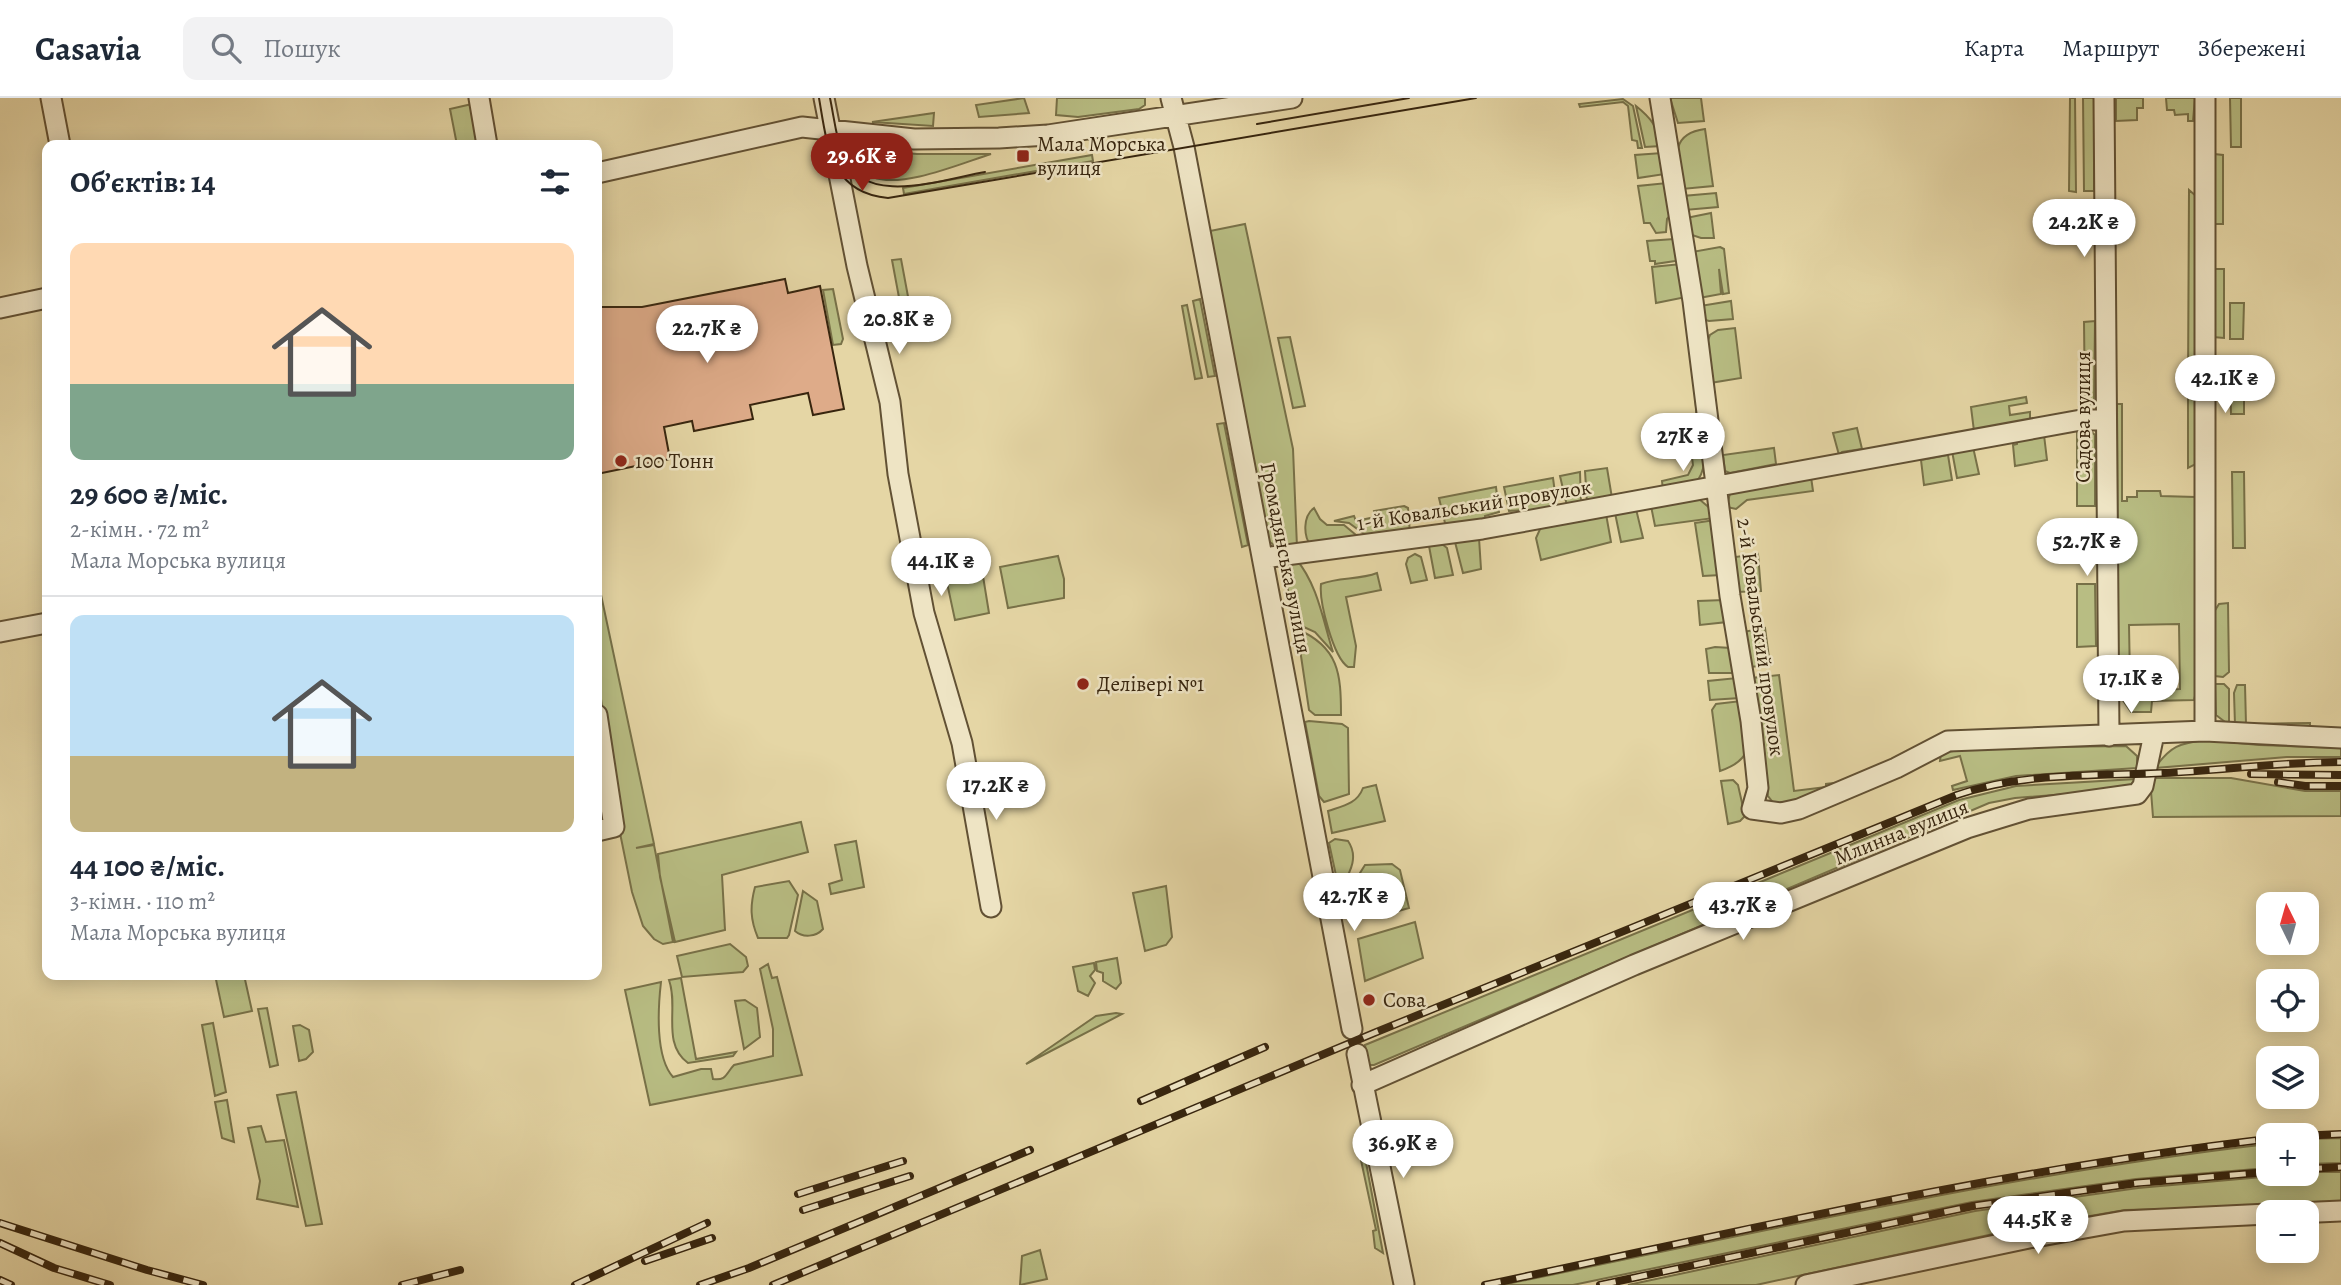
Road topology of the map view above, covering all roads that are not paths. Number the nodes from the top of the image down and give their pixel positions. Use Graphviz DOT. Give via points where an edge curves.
graph roads {
  1 [pos="51,98"];
  2 [pos="479,98"];
  3 [pos="824,98"];
  4 [pos="1292,98"];
  5 [pos="1660,98"];
  6 [pos="2104,98"];
  7 [pos="2205,98"];
  8 [pos="1172,108"];
  9 [pos="829,129"];
  10 [pos="59,140"];
  11 [pos="486,140"];
  12 [pos="602,172"];
  13 [pos="42,299"];
  14 [pos="0,308"];
  15 [pos="2105,420"];
  16 [pos="1717,487"];
  17 [pos="1263,558"];
  18 [pos="42,624"];
  19 [pos="0,632"];
  20 [pos="2205,731"];
  21 [pos="2154,734"];
  22 [pos="2109,736"];
  23 [pos="2341,737"];
  24 [pos="602,786"];
  25 [pos="605,829"];
  26 [pos="991,907"];
  27 [pos="1352,1029"];
  28 [pos="1357,1054"];
  29 [pos="1362,1085"];
  30 [pos="2341,1211"];
  31 [pos="2319,1212"];
  32 [pos="2256,1215"];
  33 [pos="1404,1284"];
  34 [pos="1806,1285"];
  1 -- 10 [label="street"];
  2 -- 11 [label="street"];
  3 -- 9 [label="street"];
  4 -- 8 [label="street"];
  5 -- 16 [label="street, 2-й Ковальський провулок"];
  6 -- 15 [label="street, Садова вулиця"];
  7 -- 20 [label="street"];
  8 -- 9 [label="street" via="1048,135 914,139"];
  8 -- 17 [label="street, Громадянська вулиця" via="1184,147"];
  9 -- 12 [label="street" via="789,130"];
  9 -- 26 [label="street" via="890,402 898,474 924,612 962,743"];
  13 -- 14 [label="street"];
  15 -- 16 [label="street, 1-й Ковальський провулок" via="2081,420"];
  15 -- 22 [label="street, Садова вулиця"];
  16 -- 17 [label="street, 1-й Ковальський провулок" via="1423,539"];
  16 -- 22 [label="street, 2-й Ковальський провулок" via="1755,757 1758,788 1752,809 1781,813 1799,808 1948,741"];
  17 -- 27 [label="street, Громадянська вулиця"];
  18 -- 19 [label="street"];
  20 -- 21 [label="street"];
  20 -- 23 [label="street"];
  21 -- 22 [label="street"];
  21 -- 29 [label="street, Млинна вулиця" via="2143,786 2137,794 2029,809 1967,828 1634,965"];
  24 -- 25 [label="street"];
  28 -- 29 [label="street"];
  29 -- 33 [label="street"];
  30 -- 31 [label="street"];
  32 -- 34 [label="street" via="2124,1221"];
}
